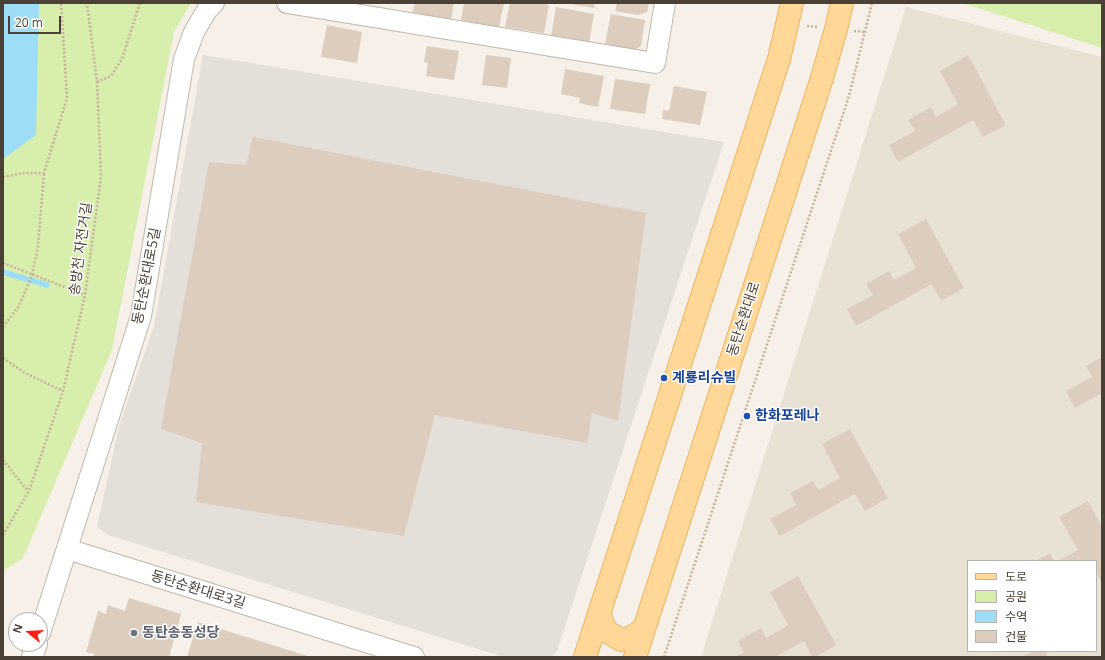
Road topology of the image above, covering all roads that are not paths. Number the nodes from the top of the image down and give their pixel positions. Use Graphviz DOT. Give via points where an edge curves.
graph roads {
  1 [pos="214,3"];
  2 [pos="287,3"];
  3 [pos="664,3"];
  4 [pos="792,3"];
  5 [pos="842,3"];
  6 [pos="67,549"];
  7 [pos="47,612"];
  8 [pos="599,613"];
  9 [pos="644,629"];
  10 [pos="414,657"];
  11 [pos="585,657"];
  12 [pos="635,657"];
  1 -- 6 [label="street, 동탄순환대로5길" via="194,32 184,59 141,316"];
  2 -- 3 [label="street" via="655,63"];
  4 -- 8 [label="main road" via="779,59"];
  5 -- 9 [label="main road, 동탄순환대로" via="822,78"];
  6 -- 7 [label="street"];
  6 -- 10 [label="street, 동탄순환대로3길"];
  8 -- 9 [label="main road" via="606,630 621,640 632,637"];
  8 -- 11 [label="main road"];
  9 -- 12 [label="main road, 동탄순환대로"];
}
